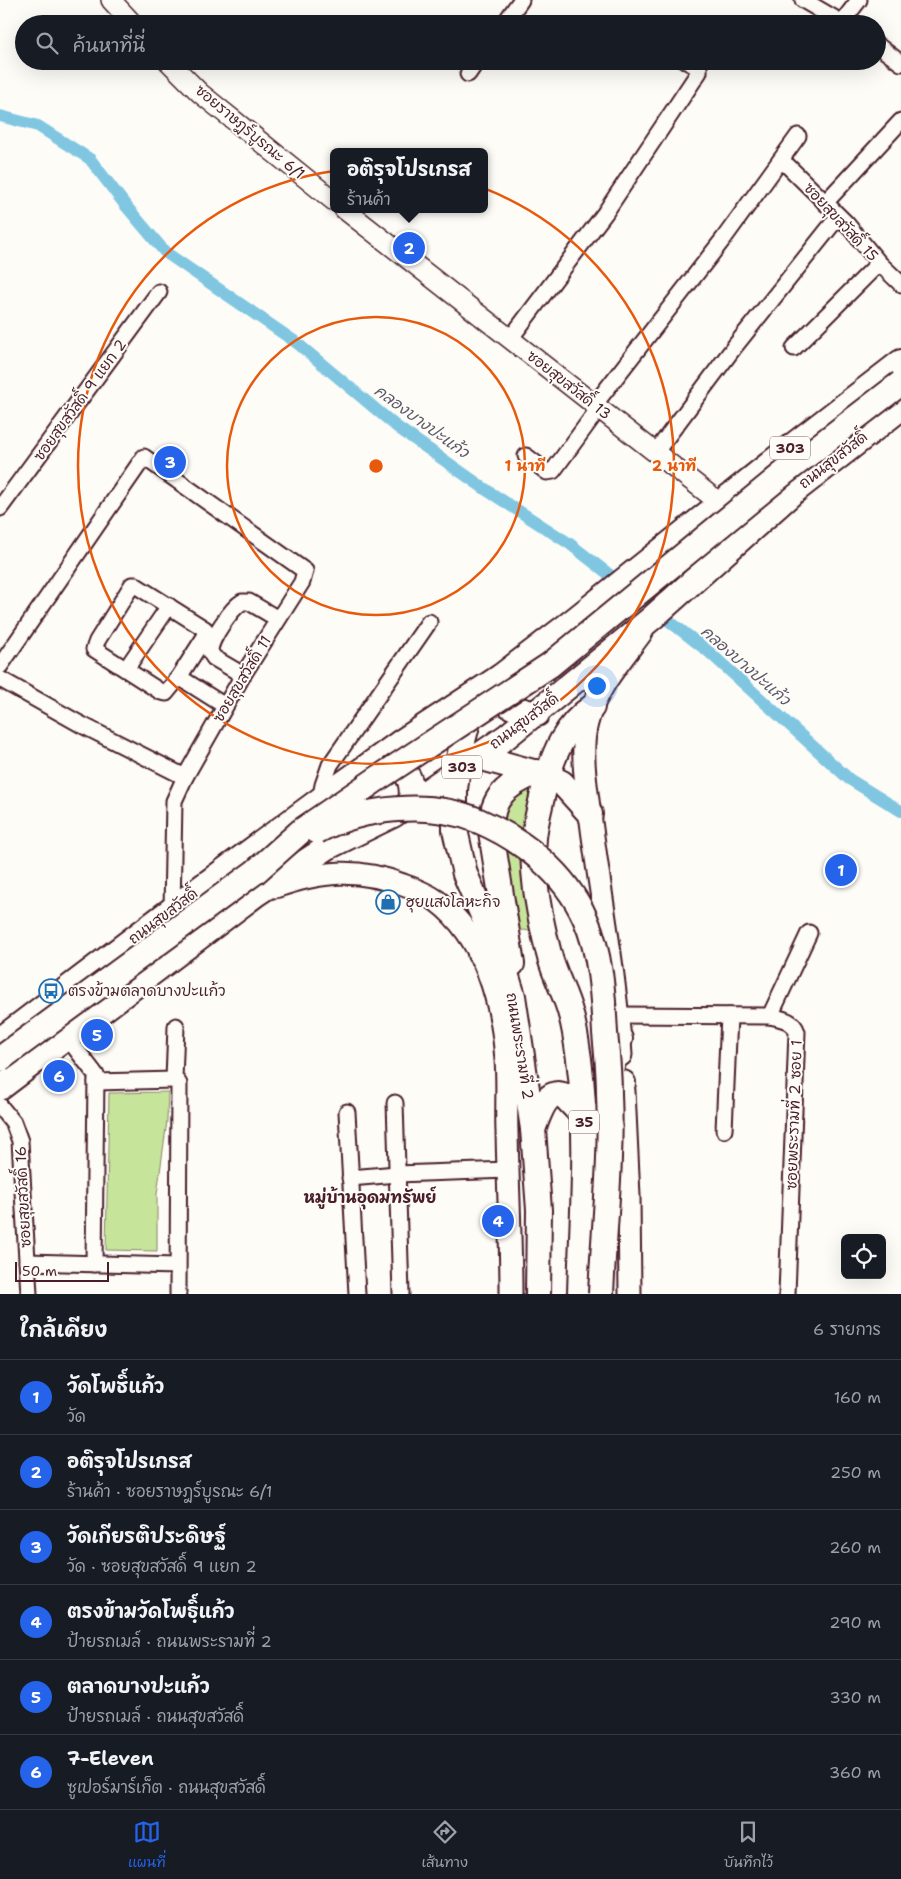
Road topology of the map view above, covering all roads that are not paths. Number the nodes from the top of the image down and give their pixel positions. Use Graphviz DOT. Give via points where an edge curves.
graph roads {
  1 [pos="111,0"];
  2 [pos="521,0"];
  3 [pos="802,0"];
  4 [pos="859,0"];
  5 [pos="125,15"];
  6 [pos="510,15"];
  7 [pos="829,15"];
  8 [pos="849,15"];
  9 [pos="886,51"];
  10 [pos="901,63"];
  11 [pos="177,70"];
  12 [pos="471,70"];
  13 [pos="698,70"];
  14 [pos="468,74"];
  15 [pos="901,121"];
  16 [pos="798,136"];
  17 [pos="780,161"];
  18 [pos="330,198"];
  19 [pos="825,203"];
  20 [pos="349,213"];
  21 [pos="838,217"];
  22 [pos="879,263"];
  23 [pos="901,284"];
  24 [pos="159,292"];
  25 [pos="510,339"];
  26 [pos="794,348"];
  27 [pos="901,362"];
  28 [pos="901,383"];
  29 [pos="597,406"];
  30 [pos="901,408"];
  31 [pos="655,453"];
  32 [pos="526,456"];
  33 [pos="720,503"];
  34 [pos="0,508"];
  35 [pos="169,606"];
  36 [pos="652,618"];
  37 [pos="278,619"];
  38 [pos="429,622"];
  39 [pos="0,666"];
  40 [pos="126,670"];
  41 [pos="242,675"];
  42 [pos="179,677"];
  43 [pos="500,677"];
  44 [pos="0,679"];
  45 [pos="478,692"];
  46 [pos="225,706"];
  47 [pos="592,707"];
  48 [pos="537,714"];
  49 [pos="401,742"];
  50 [pos="378,759"];
  51 [pos="465,760"];
  52 [pos="543,774"];
  53 [pos="185,777"];
  54 [pos="320,800"];
  55 [pos="411,803"];
  56 [pos="590,814"];
  57 [pos="256,883"];
  58 [pos="172,910"];
  59 [pos="809,934"];
  60 [pos="480,954"];
  61 [pos="512,955"];
  62 [pos="549,956"];
  63 [pos="513,996"];
  64 [pos="619,1015"];
  65 [pos="728,1016"];
  66 [pos="770,1016"];
  67 [pos="176,1026"];
  68 [pos="67,1037"];
  69 [pos="620,1039"];
  70 [pos="0,1040"];
  71 [pos="0,1059"];
  72 [pos="174,1080"];
  73 [pos="96,1082"];
  74 [pos="624,1083"];
  75 [pos="0,1088"];
  76 [pos="394,1103"];
  77 [pos="0,1106"];
  78 [pos="347,1112"];
  79 [pos="584,1117"];
  80 [pos="533,1129"];
  81 [pos="724,1130"];
  82 [pos="583,1160"];
  83 [pos="508,1170"];
  84 [pos="397,1174"];
  85 [pos="350,1178"];
  86 [pos="27,1262"];
  87 [pos="94,1264"];
  88 [pos="177,1266"];
  89 [pos="29,1294"];
  90 [pos="178,1294"];
  91 [pos="357,1294"];
  92 [pos="401,1294"];
  93 [pos="511,1294"];
  94 [pos="538,1294"];
  95 [pos="580,1294"];
  96 [pos="601,1294"];
  97 [pos="630,1294"];
  98 [pos="787,1294"];
  1 -- 5 [label="street"];
  2 -- 6 [label="street"];
  3 -- 7 [label="street"];
  4 -- 8 [label="street"];
  9 -- 10 [label="street"];
  11 -- 18 [label="street, ซอยราษฎร์บูรณะ 6/1" via="200,93"];
  12 -- 14 [label="street"];
  13 -- 25 [label="street" via="605,213"];
  15 -- 19 [label="street"];
  16 -- 17 [label="street"];
  17 -- 19 [label="street, ซอยสุขสวัสดิ์ 15"];
  17 -- 29 [label="street"];
  19 -- 21 [label="street, ซอยสุขสวัสดิ์ 15"];
  20 -- 25 [label="street, ซอยสุขสวัสดิ์ 13"];
  21 -- 22 [label="street, ซอยสุขสวัสดิ์ 15"];
  21 -- 31 [label="street" via="734,346"];
  22 -- 23 [label="street, ซอยสุขสวัสดิ์ 15"];
  22 -- 26 [label="street"];
  24 -- 34 [label="street, ซอยสุขสวัสดิ์ 9 แยก 2"];
  25 -- 29 [label="street, ซอยสุขสวัสดิ์ 13"];
  27 -- 33 [label="main road, ถนนสุขสวัสดิ์ / 303"];
  28 -- 57 [label="main road, bridge" via="784,473 550,665 301,831"];
  29 -- 31 [label="street, ซอยสุขสวัสดิ์ 13"];
  29 -- 32 [label="street" via="553,471 547,472"];
  30 -- 36 [label="main road, ถนนสุขสวัสดิ์ / 303" via="792,493"];
  31 -- 33 [label="street, ซอยสุขสวัสดิ์ 13"];
  33 -- 43 [label="main road, ถนนสุขสวัสดิ์ / 303"];
  35 -- 40 [label="street"];
  35 -- 40 [label="street" via="132,585 94,649"];
  35 -- 42 [label="street" via="205,630 206,635"];
  36 -- 47 [label="main road, 35" via="603,685"];
  36 -- 48 [label="main road, ถนนสุขสวัสดิ์ / 303"];
  37 -- 39 [label="street, ซอยสุขสวัสดิ์ 11" via="302,582 303,568 144,457"];
  37 -- 41 [label="street, ซอยสุขสวัสดิ์ 11"];
  37 -- 41 [label="street" via="250,602 242,602 212,641 210,652 214,658"];
  38 -- 54 [label="street" via="330,765"];
  40 -- 42 [label="street" via="166,694"];
  41 -- 46 [label="street, ซอยสุขสวัสดิ์ 11"];
  42 -- 46 [label="street"];
  43 -- 45 [label="main road, ถนนสุขสวัสดิ์ / 303"];
  43 -- 48 [label="main road" via="505,702 514,709"];
  44 -- 53 [label="street"];
  45 -- 49 [label="main road, ถนนสุขสวัสดิ์ / 303"];
  45 -- 51 [label="main road, ถนนพระรามที่ 2" via="471,706"];
  46 -- 53 [label="street, ซอยสุขสวัสดิ์ 11"];
  47 -- 52 [label="main road, 35" via="566,731"];
  47 -- 56 [label="main road, 35" via="583,749"];
  48 -- 51 [label="main road, ถนนสุขสวัสดิ์ / 303"];
  49 -- 50 [label="main road, ถนนสุขสวัสดิ์ / 303"];
  49 -- 51 [label="main road"];
  50 -- 54 [label="main road, ถนนสุขสวัสดิ์ / 303"];
  50 -- 55 [label="main road" via="402,769 410,779"];
  51 -- 52 [label="main road"];
  51 -- 55 [label="main road, ถนนสุขสวัสดิ์ / 303"];
  51 -- 63 [label="main road, ถนนพระรามที่ 2" via="454,808 459,851"];
  52 -- 56 [label="main road" via="562,783"];
  52 -- 61 [label="main road" via="508,786 495,803 492,813 491,832"];
  52 -- 62 [label="main road, 35" via="534,860"];
  53 -- 58 [label="street, ซอยสุขสวัสดิ์ 11" via="174,801"];
  54 -- 58 [label="main road, ถนนสุขสวัสดิ์ / 303"];
  55 -- 57 [label="main road, ถนนสุขสวัสดิ์ / 303"];
  56 -- 64 [label="main road, 35"];
  57 -- 60 [label="main road, ถนนพระรามที่ 2" via="295,880 322,873 361,873 387,878 437,902 460,925"];
  57 -- 68 [label="main road, ถนนสุขสวัสดิ์ / 303" via="214,926"];
  57 -- 71 [label="main road, bridge"];
  57 -- 96 [label="main road, bridge" via="319,830 358,816 415,808 471,817 502,831 538,856 562,882 585,918 600,968 609,1112"];
  58 -- 70 [label="main road, ถนนสุขสวัสดิ์"];
  59 -- 66 [label="street"];
  60 -- 63 [label="main road"];
  60 -- 83 [label="main road, ถนนพระรามที่ 2" via="493,987 505,1051"];
  61 -- 62 [label="main road" via="520,946 533,943"];
  61 -- 63 [label="main road"];
  62 -- 79 [label="main road, 35" via="571,1014"];
  63 -- 80 [label="main road, ถนนพระรามที่ 2"];
  64 -- 65 [label="street, ซอยพระรามที่ 2 ซอย 1"];
  64 -- 69 [label="main road, 35"];
  65 -- 66 [label="street, ซอยพระรามที่ 2 ซอย 1"];
  65 -- 81 [label="street"];
  66 -- 98 [label="street, ซอยพระรามที่ 2 ซอย 1" via="788,1020 795,1025 797,1032"];
  67 -- 72 [label="street"];
  68 -- 73 [label="street" via="96,1075"];
  68 -- 75 [label="main road, ถนนสุขสวัสดิ์"];
  69 -- 74 [label="main road, 35"];
  69 -- 79 [label="main road" via="603,1091"];
  72 -- 73 [label="street"];
  72 -- 88 [label="street" via="178,1084"];
  73 -- 87 [label="street"];
  74 -- 82 [label="main road" via="615,1113 603,1136"];
  74 -- 97 [label="main road, 35"];
  76 -- 84 [label="street"];
  77 -- 86 [label="street, ซอยสุขสวัสดิ์ 16" via="13,1122 20,1142"];
  78 -- 85 [label="street"];
  79 -- 80 [label="main road" via="563,1095 553,1095 544,1105"];
  79 -- 82 [label="main road, 35"];
  80 -- 94 [label="main road, ถนนพระรามที่ 2" via="538,1210"];
  82 -- 95 [label="main road, 35"];
  83 -- 84 [label="street"];
  83 -- 93 [label="main road, ถนนพระรามที่ 2"];
  84 -- 85 [label="street"];
  84 -- 92 [label="street"];
  85 -- 91 [label="street"];
  86 -- 87 [label="street"];
  86 -- 89 [label="street, ซอยสุขสวัสดิ์ 16"];
  87 -- 88 [label="street"];
  88 -- 90 [label="street"];
}
